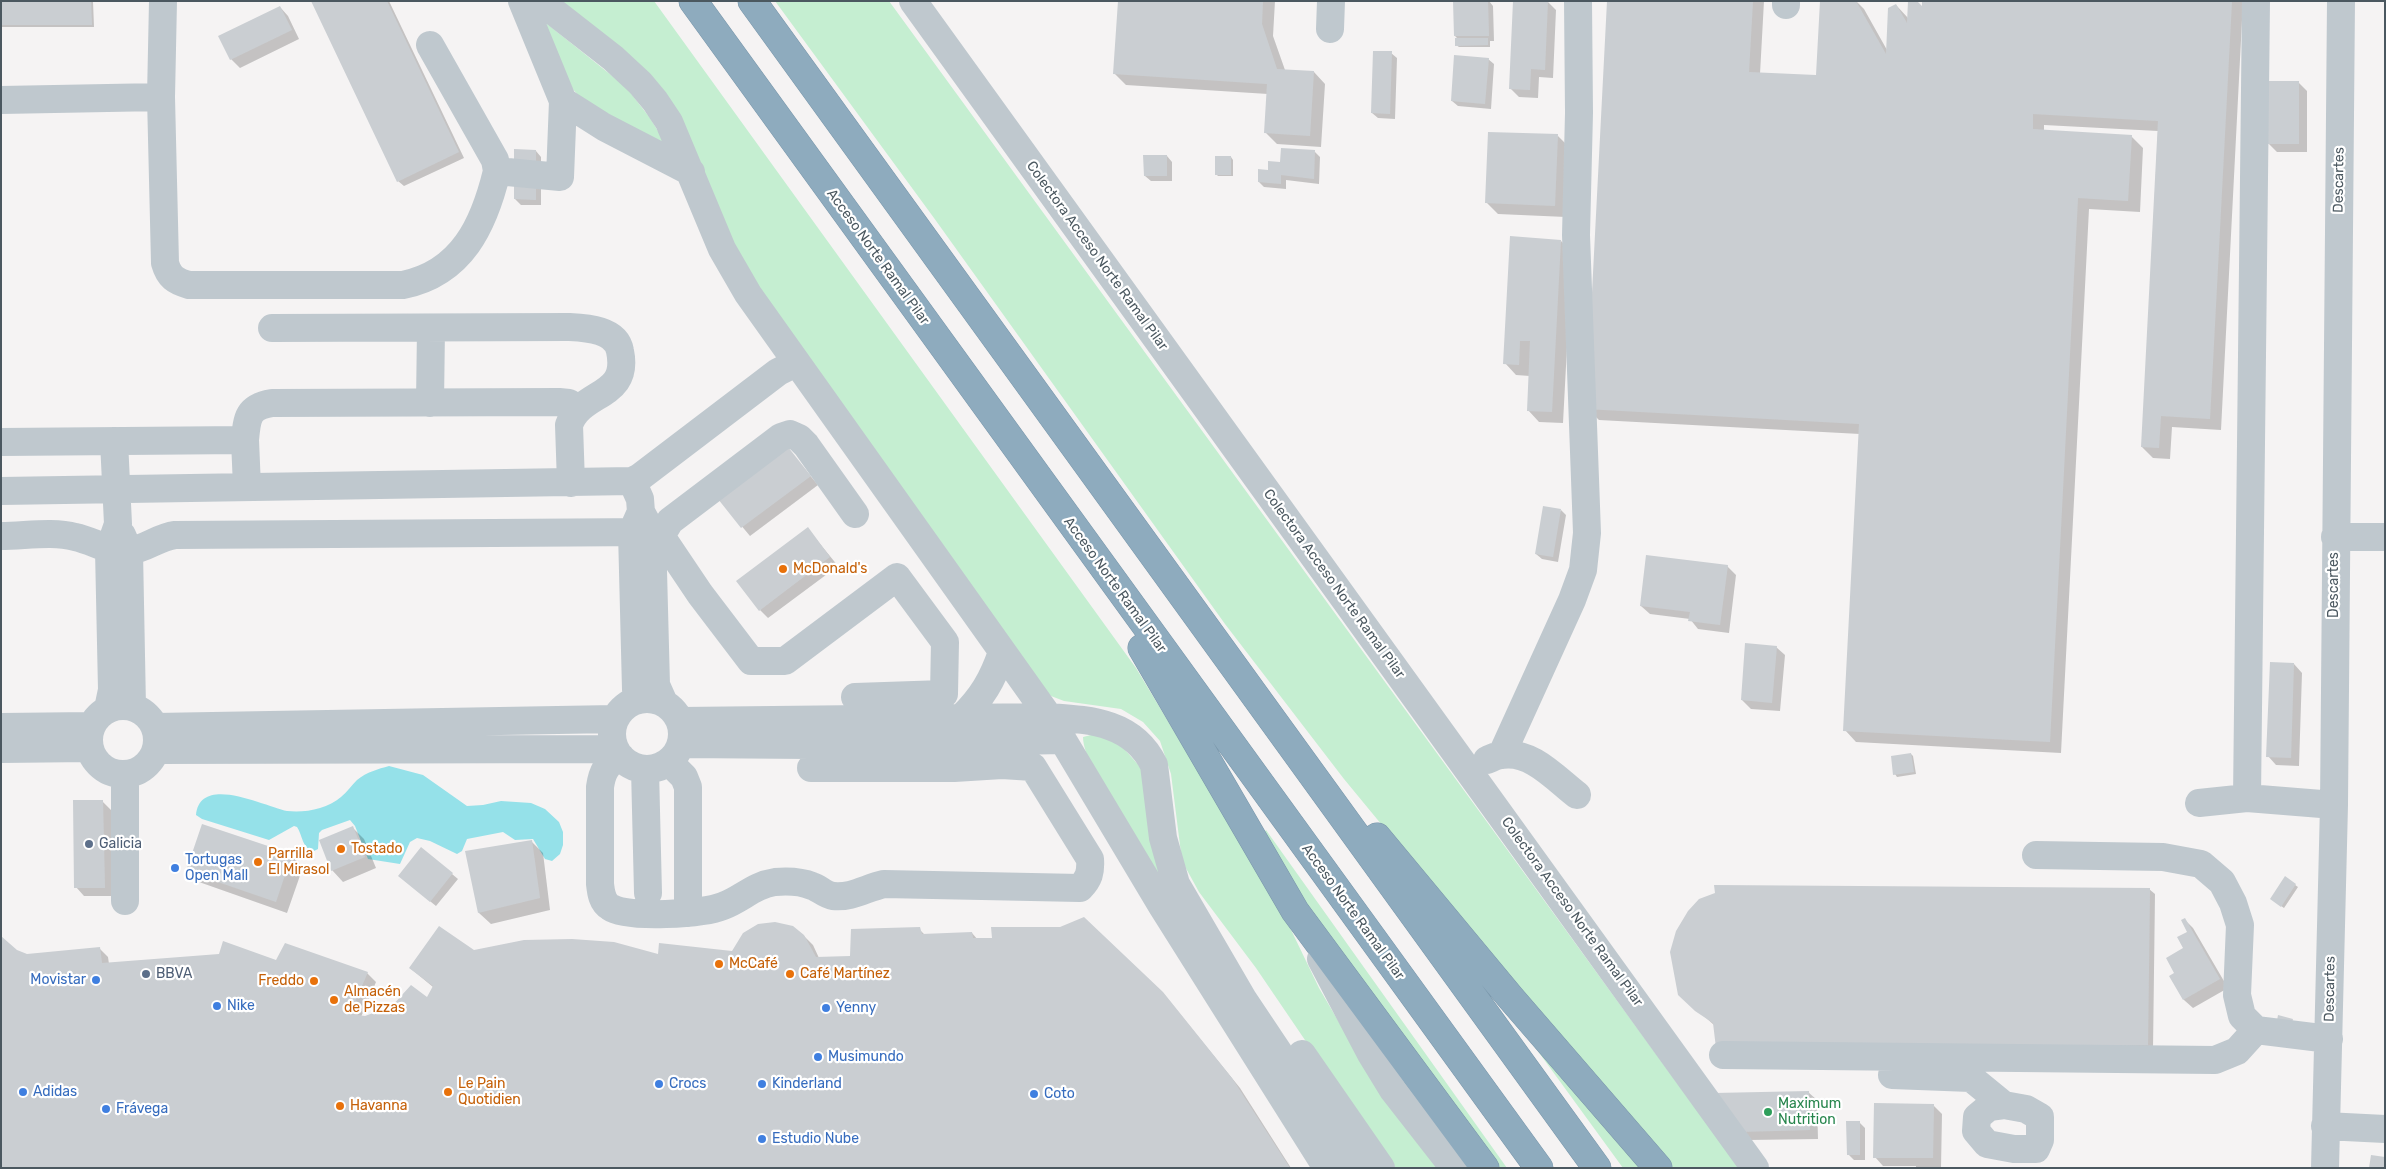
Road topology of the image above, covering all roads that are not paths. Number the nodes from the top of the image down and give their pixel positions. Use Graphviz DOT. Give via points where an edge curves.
graph roads {
  1 [pos="163,1"];
  2 [pos="522,1"];
  3 [pos="540,1"];
  4 [pos="693,1"];
  5 [pos="752,1"];
  6 [pos="913,1"];
  7 [pos="1331,1"];
  8 [pos="1578,1"];
  9 [pos="2256,1"];
  10 [pos="2341,1"];
  11 [pos="1330,28"];
  12 [pos="430,45"];
  13 [pos="161,97"];
  14 [pos="1,100"];
  15 [pos="563,101"];
  16 [pos="497,171"];
  17 [pos="691,172"];
  18 [pos="272,328"];
  19 [pos="431,328"];
  20 [pos="796,363"];
  21 [pos="430,402"];
  22 [pos="579,409"];
  23 [pos="245,440"];
  24 [pos="114,441"];
  25 [pos="1,442"];
  26 [pos="632,481"];
  27 [pos="571,483"];
  28 [pos="247,487"];
  29 [pos="116,489"];
  30 [pos="1,490"];
  31 [pos="887,490"];
  32 [pos="1064,515"];
  33 [pos="647,528"];
  34 [pos="1,536"];
  35 [pos="2334,537"];
  36 [pos="2385,537"];
  37 [pos="119,551"];
  38 [pos="1002,652"];
  39 [pos="625,710"];
  40 [pos="1049,717"];
  41 [pos="961,718"];
  42 [pos="854,720"];
  43 [pos="105,722"];
  44 [pos="1,727"];
  45 [pos="1280,732"];
  46 [pos="155,738"];
  47 [pos="668,740"];
  48 [pos="1063,740"];
  49 [pos="810,744"];
  50 [pos="1,749"];
  51 [pos="618,753"];
  52 [pos="1502,754"];
  53 [pos="1467,768"];
  54 [pos="125,774"];
  55 [pos="1576,795"];
  56 [pos="2247,798"];
  57 [pos="2199,803"];
  58 [pos="2334,805"];
  59 [pos="2036,855"];
  60 [pos="648,894"];
  61 [pos="125,901"];
  62 [pos="1296,911"];
  63 [pos="688,913"];
  64 [pos="1197,920"];
  65 [pos="2256,1030"];
  66 [pos="2328,1039"];
  67 [pos="1723,1055"];
  68 [pos="1683,1067"];
  69 [pos="2004,1105"];
  70 [pos="2325,1126"];
  71 [pos="2385,1128"];
  72 [pos="1327,1168"];
  73 [pos="1356,1168"];
  74 [pos="1381,1168"];
  75 [pos="1454,1168"];
  76 [pos="1485,1168"];
  77 [pos="1539,1168"];
  78 [pos="1597,1168"];
  79 [pos="1658,1168"];
  80 [pos="1755,1168"];
  81 [pos="2325,1168"];
  1 -- 13 [label="street"];
  2 -- 15 [label="street"];
  3 -- 17 [label="street" via="640,83 670,122"];
  4 -- 32 [label="highway, Acceso Norte Ramal Pilar"];
  5 -- 45 [label="highway"];
  6 -- 53 [label="street, Colectora Acceso Norte Ramal Pilar"];
  7 -- 11 [label="street"];
  8 -- 52 [label="street" via="1576,235 1587,533 1583,570 1572,600"];
  9 -- 56 [label="street"];
  10 -- 35 [label="street, Descartes"];
  12 -- 16 [label="street" via="495,160"];
  13 -- 14 [label="street"];
  13 -- 16 [label="street" via="165,263 168,273 176,281 189,285 403,285 421,281 448,264 475,234 490,201"];
  15 -- 16 [label="street" via="560,177"];
  15 -- 17 [label="street" via="604,127"];
  17 -- 20 [label="street" via="733,270"];
  18 -- 19 [label="street"];
  19 -- 21 [label="street"];
  19 -- 22 [label="street" via="568,327 591,328 610,335 620,349 622,368 619,378 614,386"];
  20 -- 26 [label="street" via="778,372"];
  20 -- 31 [label="street"];
  21 -- 22 [label="street" via="559,402"];
  21 -- 23 [label="street" via="263,404 256,407 247,419"];
  22 -- 27 [label="street" via="570,425"];
  23 -- 24 [label="street"];
  23 -- 28 [label="street"];
  24 -- 25 [label="street"];
  24 -- 29 [label="street"];
  26 -- 27 [label="street"];
  26 -- 33 [label="street"];
  27 -- 28 [label="street"];
  28 -- 29 [label="street"];
  29 -- 30 [label="street"];
  29 -- 37 [label="street"];
  31 -- 33 [label="street" via="849,518 806,445 790,434 781,437 670,522"];
  31 -- 38 [label="street"];
  32 -- 62 [label="highway"];
  32 -- 77 [label="highway, Acceso Norte Ramal Pilar"];
  33 -- 37 [label="street" via="175,535 163,536 138,550"];
  33 -- 39 [label="street" via="637,682"];
  33 -- 42 [label="street" via="750,662 785,661 897,577 945,642 944,694"];
  33 -- 47 [label="street" via="656,685"];
  34 -- 37 [label="street" via="76,537"];
  35 -- 36 [label="street"];
  35 -- 58 [label="street, Descartes"];
  37 -- 43 [label="street"];
  38 -- 40 [label="street"];
  38 -- 41 [label="street" via="985,691"];
  39 -- 46 [label="street"];
  39 -- 47 [label="street" via="644,699"];
  39 -- 51 [label="street" via="612,739"];
  40 -- 41 [label="street"];
  40 -- 48 [label="street"];
  40 -- 64 [label="street" via="1105,723 1130,736 1148,754 1154,764 1166,852 1176,884"];
  41 -- 42 [label="street"];
  42 -- 48 [label="street"];
  42 -- 49 [label="street"];
  43 -- 44 [label="street"];
  43 -- 46 [label="street" via="149,718"];
  43 -- 50 [label="street"];
  43 -- 54 [label="street" via="99,764 115,774"];
  45 -- 78 [label="highway"];
  45 -- 79 [label="highway" via="1380,840"];
  46 -- 51 [label="street"];
  46 -- 54 [label="street" via="152,759 144,767"];
  47 -- 49 [label="street"];
  47 -- 51 [label="street" via="628,763"];
  47 -- 60 [label="street"];
  47 -- 63 [label="street" via="688,787"];
  48 -- 72 [label="street" via="1162,906"];
  49 -- 63 [label="street" via="954,768 1033,767 1090,859 1088,880 1080,888 884,884 854,896 831,896 793,881 774,882 756,887 725,906"];
  51 -- 63 [label="street" via="607,766 600,787 602,898 618,912"];
  52 -- 53 [label="street"];
  52 -- 55 [label="street" via="1520,756 1539,765"];
  53 -- 68 [label="street, Colectora Acceso Norte Ramal Pilar"];
  54 -- 61 [label="street"];
  56 -- 57 [label="street"];
  56 -- 58 [label="street"];
  58 -- 66 [label="street, Descartes"];
  59 -- 65 [label="street" via="2163,858 2201,864 2222,882 2233,903 2240,925 2237,995 2242,1016"];
  62 -- 75 [label="street" via="1393,1090"];
  62 -- 76 [label="highway"];
  64 -- 73 [label="street" via="1243,999"];
  64 -- 74 [label="street" via="1264,1000"];
  65 -- 66 [label="street"];
  65 -- 67 [label="street" via="2237,1051 2215,1060"];
  66 -- 70 [label="street, Descartes"];
  68 -- 69 [label="street" via="1971,1078"];
  68 -- 80 [label="street, Colectora Acceso Norte Ramal Pilar"];
  70 -- 71 [label="street"];
  70 -- 81 [label="street, Descartes"];
}
